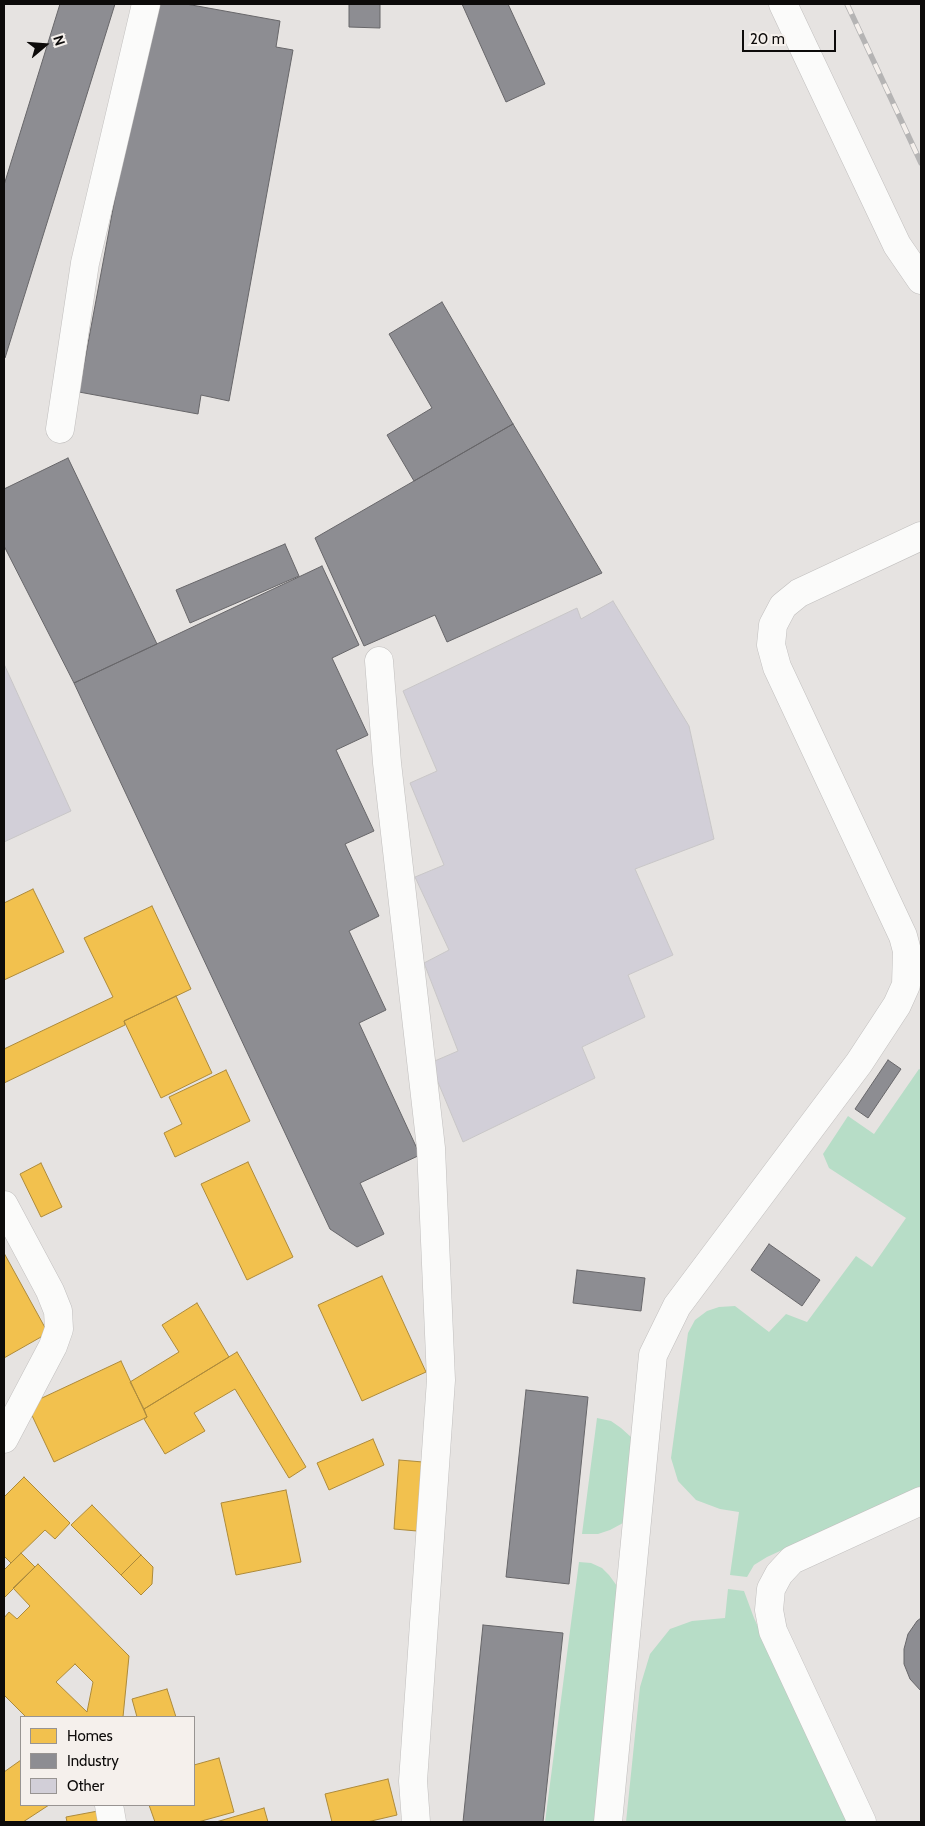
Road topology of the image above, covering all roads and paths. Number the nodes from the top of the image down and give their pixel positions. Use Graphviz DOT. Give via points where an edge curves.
graph roads {
  1 [pos="146,4"];
  2 [pos="783,4"];
  3 [pos="921,280"];
  4 [pos="60,430"];
  5 [pos="921,536"];
  6 [pos="379,661"];
  7 [pos="4,1205"];
  8 [pos="4,1439"];
  9 [pos="921,1500"];
  10 [pos="109,1806"];
  11 [pos="112,1822"];
  12 [pos="416,1822"];
  13 [pos="608,1822"];
  14 [pos="862,1822"];
  1 -- 4 [label="lane" via="85,263"];
  2 -- 3 [label="lane" via="897,245"];
  5 -- 13 [label="lane" via="799,593 783,606 774,625 771,645 776,666 903,936 908,951 906,985 897,1005 859,1063 677,1306 654,1355"];
  6 -- 12 [label="lane" via="387,763 431,1148 440,1380 413,1781"];
  7 -- 8 [label="lane" via="50,1291 58,1311 60,1329"];
  9 -- 14 [label="lane" via="792,1560 771,1589 769,1610 773,1631"];
  10 -- 11 [label="lane"];
}
